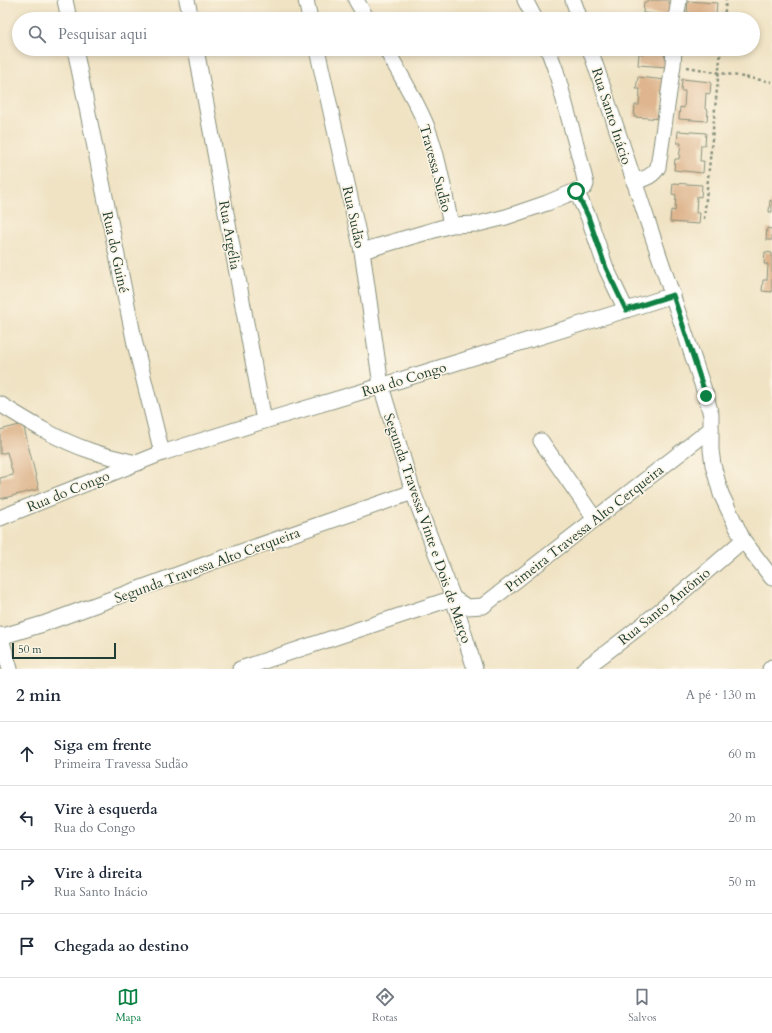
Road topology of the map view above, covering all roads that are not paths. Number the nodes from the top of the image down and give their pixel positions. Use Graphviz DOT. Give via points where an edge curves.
graph roads {
  1 [pos="187,0"];
  2 [pos="306,0"];
  3 [pos="356,0"];
  4 [pos="525,0"];
  5 [pos="573,0"];
  6 [pos="679,0"];
  7 [pos="69,1"];
  8 [pos="69,12"];
  9 [pos="189,12"];
  10 [pos="309,12"];
  11 [pos="363,12"];
  12 [pos="532,12"];
  13 [pos="577,12"];
  14 [pos="677,12"];
  15 [pos="76,56"];
  16 [pos="197,56"];
  17 [pos="319,56"];
  18 [pos="390,56"];
  19 [pos="551,56"];
  20 [pos="592,56"];
  21 [pos="674,56"];
  22 [pos="634,182"];
  23 [pos="576,191"];
  24 [pos="451,225"];
  25 [pos="362,251"];
  26 [pos="673,295"];
  27 [pos="626,310"];
  28 [pos="381,386"];
  29 [pos="0,404"];
  30 [pos="264,421"];
  31 [pos="712,429"];
  32 [pos="541,441"];
  33 [pos="162,453"];
  34 [pos="136,463"];
  35 [pos="413,492"];
  36 [pos="0,518"];
  37 [pos="596,519"];
  38 [pos="744,540"];
  39 [pos="772,578"];
  40 [pos="453,598"];
  41 [pos="0,636"];
  42 [pos="10,669"];
  43 [pos="240,669"];
  44 [pos="475,669"];
  45 [pos="584,669"];
  1 -- 9 [label="street"];
  2 -- 10 [label="street"];
  3 -- 11 [label="street"];
  4 -- 12 [label="street"];
  5 -- 13 [label="street"];
  6 -- 14 [label="street"];
  7 -- 8 [label="street"];
  15 -- 33 [label="street, Rua do Guiné" via="135,344"];
  16 -- 30 [label="street, Rua Argélia"];
  17 -- 25 [label="street, Rua Sudão"];
  18 -- 24 [label="street, Travessa Sudão" via="427,128"];
  19 -- 23 [label="street" via="585,178 585,187"];
  20 -- 22 [label="street, Rua Santo Inácio"];
  21 -- 22 [label="street, Rua Santo Inácio" via="658,167 651,176"];
  22 -- 26 [label="street, Rua Santo Inácio"];
  23 -- 24 [label="street, Travessa Sudão" via="506,217 478,224"];
  23 -- 27 [label="street" via="588,216 606,268"];
  24 -- 25 [label="street, Travessa Sudão"];
  25 -- 28 [label="street, Rua Sudão"];
  26 -- 27 [label="street, Rua do Congo"];
  26 -- 31 [label="street, Rua Santo Inácio" via="706,396"];
  27 -- 28 [label="street, Rua do Congo"];
  28 -- 30 [label="street, Rua do Congo"];
  28 -- 35 [label="street, Segunda Travessa Vinte e Dois de Março"];
  29 -- 34 [label="street, Rua do Congo" via="56,437 91,451"];
  30 -- 33 [label="street, Rua do Congo"];
  31 -- 37 [label="street, Primeira Travessa Alto Cerqueira"];
  31 -- 38 [label="street, Rua Santo Inácio" via="711,450 717,481"];
  32 -- 37 [label="street"];
  33 -- 34 [label="street, Rua do Congo"];
  34 -- 36 [label="street, Rua do Congo"];
  35 -- 40 [label="street, Segunda Travessa Vinte e Dois de Março"];
  35 -- 41 [label="street, Segunda Travessa Alto Cerqueira" via="43,624"];
  37 -- 40 [label="street, Primeira Travessa Alto Cerqueira" via="483,606 468,608"];
  38 -- 39 [label="street, Rua Santo Inácio"];
  38 -- 45 [label="street, Rua Santo Antônio"];
  40 -- 43 [label="street"];
  40 -- 44 [label="street, Segunda Travessa Vinte e Dois de Março"];
  41 -- 42 [label="street"];
}
